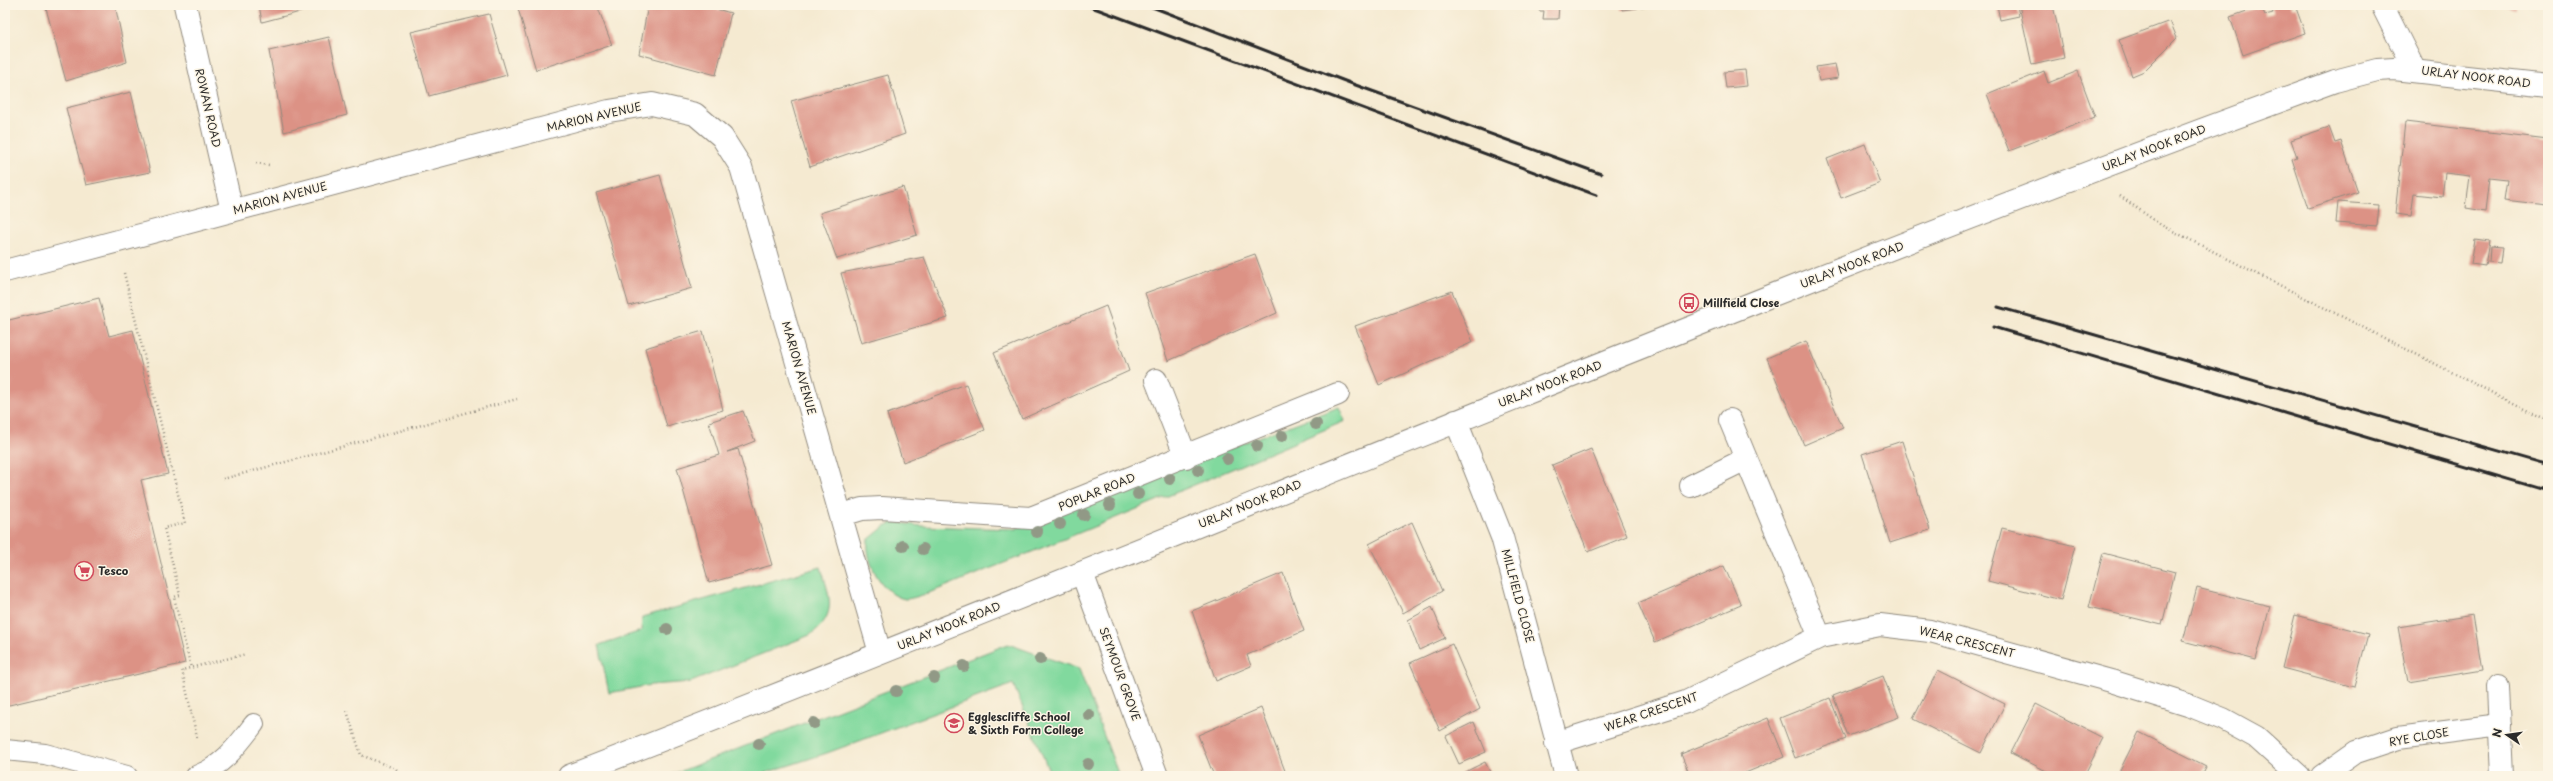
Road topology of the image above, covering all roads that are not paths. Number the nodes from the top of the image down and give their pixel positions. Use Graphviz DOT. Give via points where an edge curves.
graph roads {
  1 [pos="185,5"];
  2 [pos="2382,5"];
  3 [pos="2414,69"];
  4 [pos="2548,86"];
  5 [pos="232,210"];
  6 [pos="5,271"];
  7 [pos="1156,380"];
  8 [pos="1338,394"];
  9 [pos="1456,420"];
  10 [pos="1730,420"];
  11 [pos="1186,457"];
  12 [pos="1746,458"];
  13 [pos="1691,486"];
  14 [pos="842,515"];
  15 [pos="1082,573"];
  16 [pos="1820,637"];
  17 [pos="880,653"];
  18 [pos="2498,687"];
  19 [pos="254,724"];
  20 [pos="2500,725"];
  21 [pos="1556,743"];
  22 [pos="11,757"];
  23 [pos="609,768"];
  24 [pos="127,776"];
  25 [pos="196,776"];
  26 [pos="569,776"];
  27 [pos="1157,776"];
  28 [pos="1566,776"];
  29 [pos="2300,776"];
  30 [pos="2322,776"];
  31 [pos="2502,776"];
  1 -- 5 [label="street, ROWAN ROAD"];
  2 -- 3 [label="street"];
  3 -- 4 [label="street, URLAY NOOK ROAD"];
  3 -- 9 [label="street, URLAY NOOK ROAD" via="2377,70 2335,80 2086,173"];
  5 -- 6 [label="street, MARION AVENUE"];
  5 -- 14 [label="street, MARION AVENUE" via="609,111 652,104 695,114 722,137 741,167"];
  7 -- 11 [label="street"];
  8 -- 11 [label="street, POPLAR ROAD"];
  9 -- 15 [label="street, URLAY NOOK ROAD"];
  9 -- 21 [label="street, MILLFIELD CLOSE" via="1502,537"];
  10 -- 12 [label="street"];
  11 -- 14 [label="street, POPLAR ROAD" via="1031,518 882,508 862,509"];
  12 -- 13 [label="street"];
  12 -- 16 [label="street"];
  14 -- 17 [label="street, MARION AVENUE"];
  15 -- 17 [label="street, URLAY NOOK ROAD"];
  15 -- 27 [label="street, SEYMOUR GROVE"];
  16 -- 21 [label="street, WEAR CRESCENT" via="1686,702"];
  16 -- 29 [label="street, WEAR CRESCENT" via="1880,625 1930,631 2111,681 2223,719 2256,737"];
  17 -- 23 [label="street, URLAY NOOK ROAD"];
  18 -- 20 [label="street"];
  19 -- 25 [label="lane" via="226,759 211,770"];
  20 -- 30 [label="street, RYE CLOSE" via="2398,738 2356,752"];
  20 -- 31 [label="street"];
  21 -- 28 [label="street, MILLFIELD CLOSE"];
  22 -- 24 [label="lane" via="45,754"];
  23 -- 26 [label="street, URLAY NOOK ROAD"];
}
